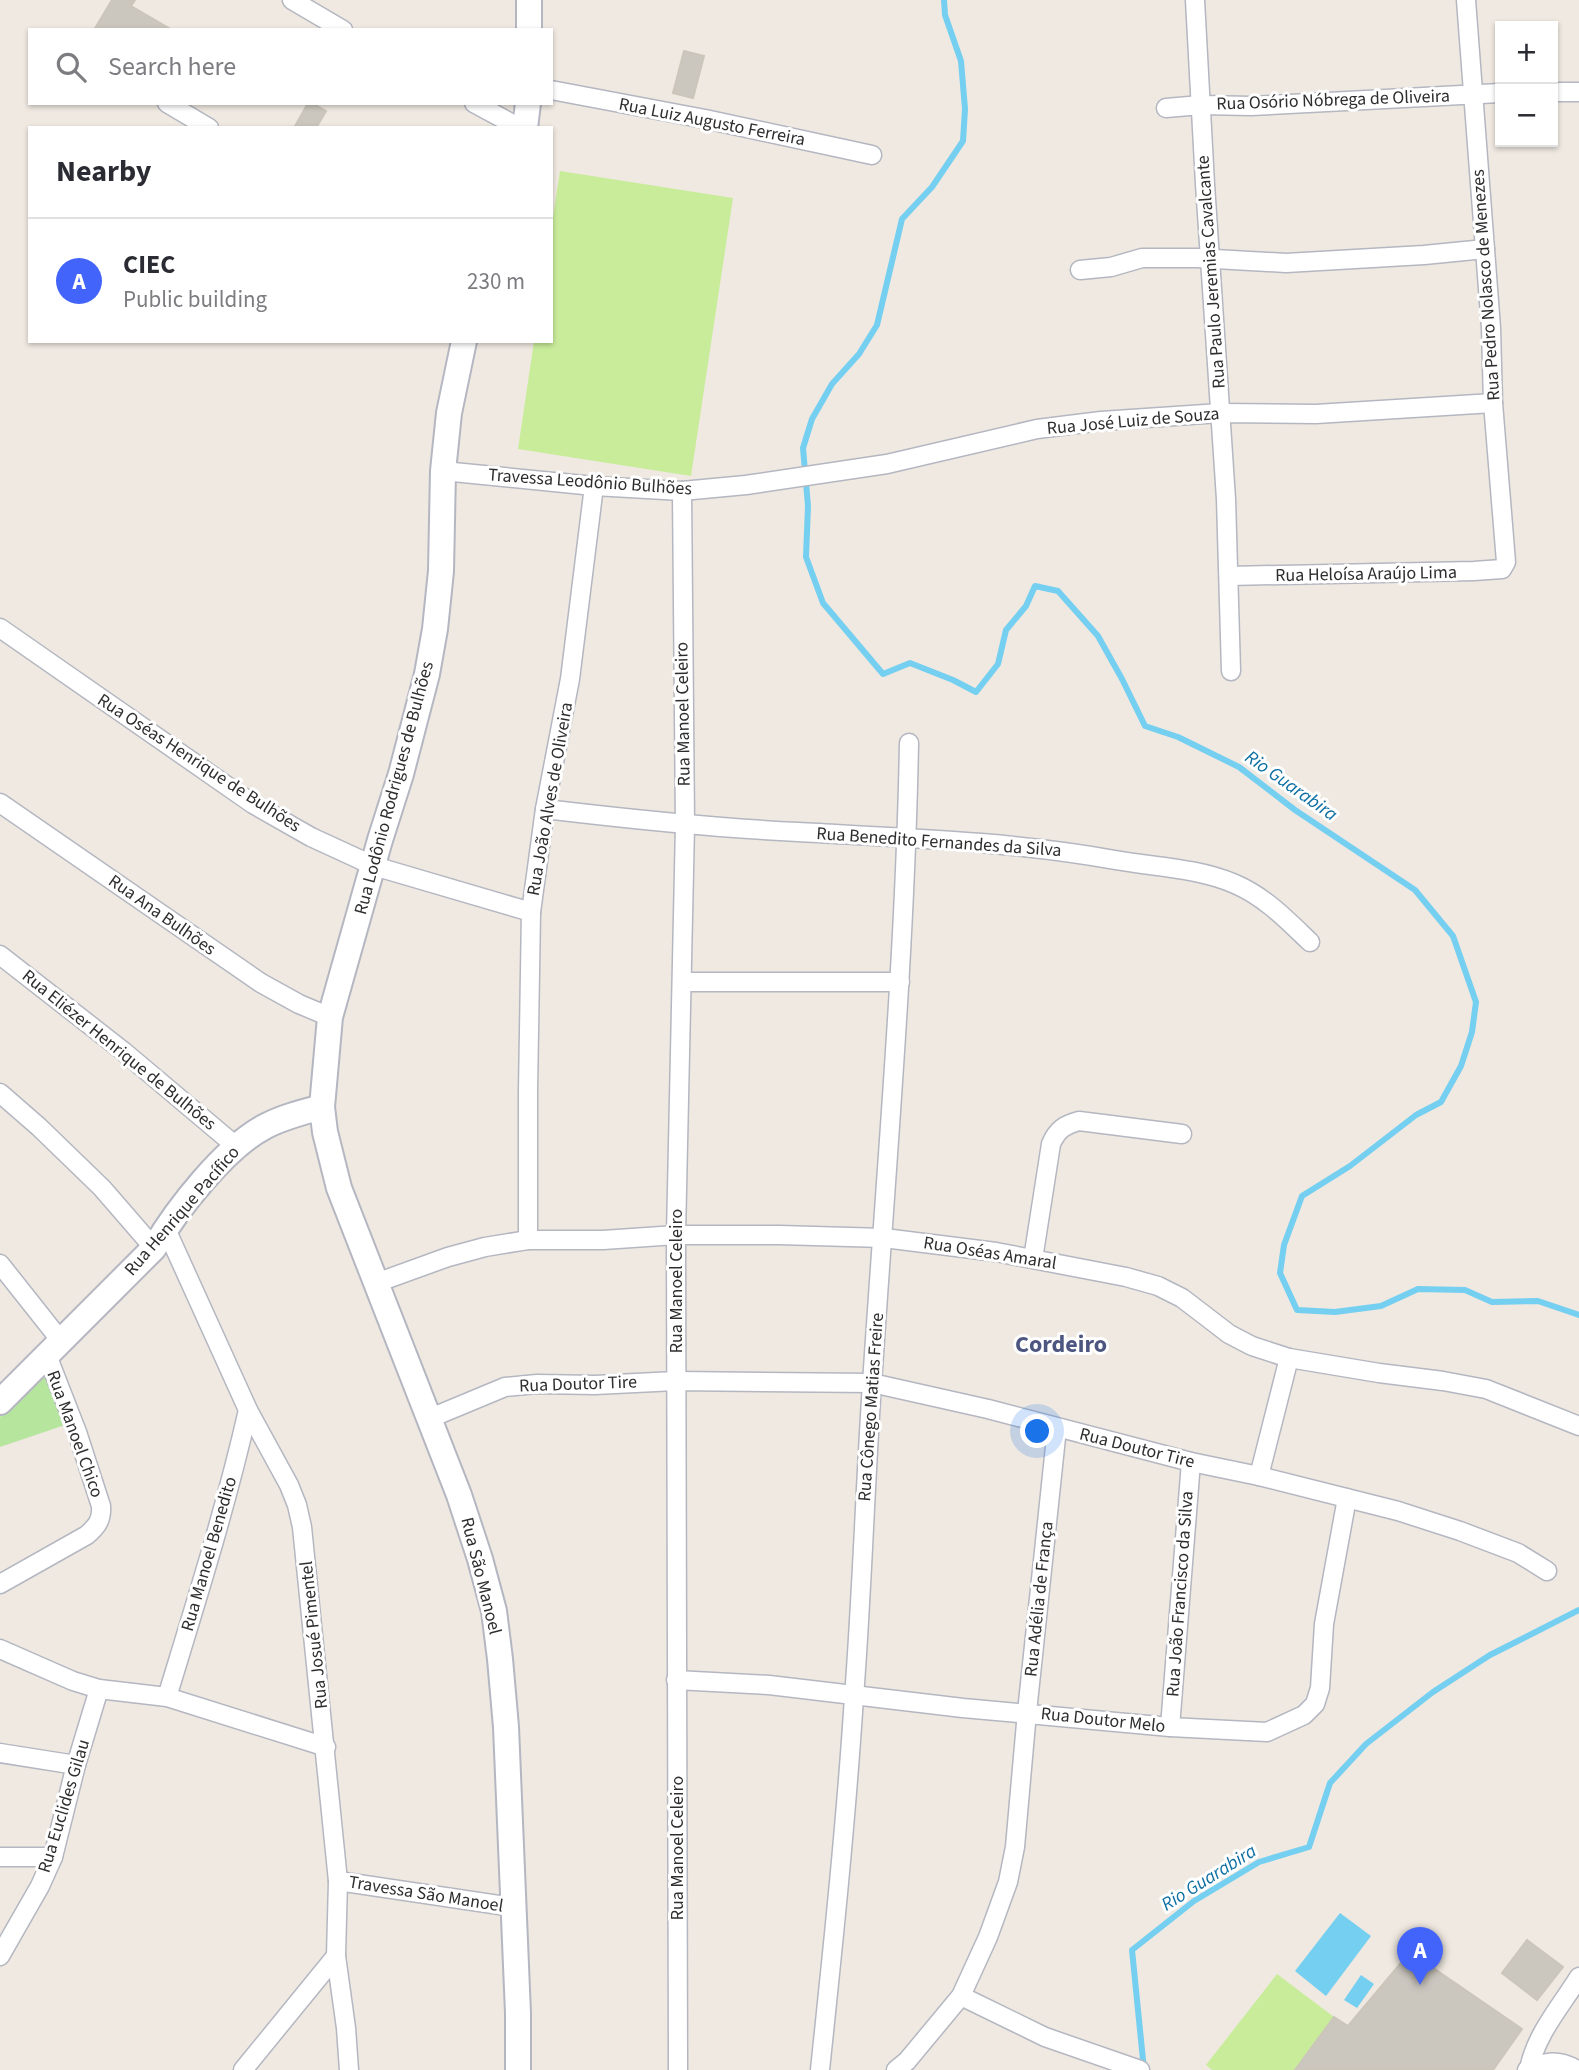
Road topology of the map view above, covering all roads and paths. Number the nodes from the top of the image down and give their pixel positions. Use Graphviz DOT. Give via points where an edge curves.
graph roads {
  1 [pos="292,0"];
  2 [pos="529,0"];
  3 [pos="1195,0"];
  4 [pos="1466,0"];
  5 [pos="340,28"];
  6 [pos="529,28"];
  7 [pos="553,90"];
  8 [pos="1558,92"];
  9 [pos="1579,92"];
  10 [pos="1495,93"];
  11 [pos="1473,94"];
  12 [pos="170,105"];
  13 [pos="478,105"];
  14 [pos="528,105"];
  15 [pos="1201,105"];
  16 [pos="1166,108"];
  17 [pos="206,126"];
  18 [pos="518,126"];
  19 [pos="522,126"];
  20 [pos="872,155"];
  21 [pos="1485,249"];
  22 [pos="1211,259"];
  23 [pos="1080,270"];
  24 [pos="464,343"];
  25 [pos="1493,403"];
  26 [pos="1220,413"];
  27 [pos="443,471"];
  28 [pos="779,480"];
  29 [pos="594,486"];
  30 [pos="682,491"];
  31 [pos="1502,569"];
  32 [pos="1230,576"];
  33 [pos="0,628"];
  34 [pos="1231,671"];
  35 [pos="909,743"];
  36 [pos="0,803"];
  37 [pos="545,809"];
  38 [pos="685,825"];
  39 [pos="907,836"];
  40 [pos="373,866"];
  41 [pos="531,912"];
  42 [pos="1310,942"];
  43 [pos="0,955"];
  44 [pos="682,982"];
  45 [pos="900,982"];
  46 [pos="330,1017"];
  47 [pos="0,1093"];
  48 [pos="322,1107"];
  49 [pos="1182,1135"];
  50 [pos="237,1147"];
  51 [pos="676,1235"];
  52 [pos="884,1238"];
  53 [pos="160,1239"];
  54 [pos="528,1240"];
  55 [pos="1033,1259"];
  56 [pos="0,1264"];
  57 [pos="376,1283"];
  58 [pos="54,1348"];
  59 [pos="1289,1358"];
  60 [pos="676,1381"];
  61 [pos="872,1383"];
  62 [pos="0,1402"];
  63 [pos="248,1410"];
  64 [pos="428,1419"];
  65 [pos="1579,1426"];
  66 [pos="1057,1428"];
  67 [pos="1191,1462"];
  68 [pos="1259,1476"];
  69 [pos="1347,1498"];
  70 [pos="1547,1571"];
  71 [pos="0,1584"];
  72 [pos="0,1649"];
  73 [pos="676,1680"];
  74 [pos="99,1689"];
  75 [pos="855,1694"];
  76 [pos="167,1697"];
  77 [pos="1027,1712"];
  78 [pos="1170,1727"];
  79 [pos="326,1747"];
  80 [pos="0,1753"];
  81 [pos="76,1765"];
  82 [pos="0,1857"];
  83 [pos="53,1857"];
  84 [pos="338,1881"];
  85 [pos="513,1907"];
  86 [pos="0,1954"];
  87 [pos="336,1956"];
  88 [pos="1579,1977"];
  89 [pos="961,1996"];
  90 [pos="907,2067"];
  91 [pos="1133,2068"];
  92 [pos="1528,2069"];
  93 [pos="243,2070"];
  94 [pos="349,2070"];
  95 [pos="518,2070"];
  96 [pos="677,2070"];
  97 [pos="820,2070"];
  98 [pos="1577,2070"];
  1 -- 5 [label="street"];
  2 -- 6 [label="main road"];
  3 -- 15 [label="street, Rua Paulo Jeremias Cavalcante"];
  4 -- 11 [label="street, Rua Pedro Nolasco de Menezes"];
  7 -- 20 [label="street, Rua Luiz Augusto Ferreira"];
  8 -- 9 [label="street"];
  10 -- 11 [label="street, Rua Osório Nóbrega de Oliveira"];
  11 -- 15 [label="street, Rua Osório Nóbrega de Oliveira"];
  11 -- 21 [label="street, Rua Pedro Nolasco de Menezes"];
  12 -- 17 [label="street"];
  13 -- 18 [label="street"];
  14 -- 19 [label="main road"];
  15 -- 16 [label="street, Rua Osório Nóbrega de Oliveira"];
  15 -- 22 [label="street, Rua Paulo Jeremias Cavalcante"];
  21 -- 22 [label="street" via="1286,263"];
  21 -- 25 [label="street, Rua Pedro Nolasco de Menezes"];
  22 -- 23 [label="street" via="1142,258"];
  22 -- 26 [label="street, Rua Paulo Jeremias Cavalcante"];
  24 -- 27 [label="main road, Rua Lodônio Rodrigues de Bulhões"];
  25 -- 26 [label="street, Rua José Luiz de Souza" via="1316,414"];
  25 -- 31 [label="street, Rua Pedro Nolasco de Menezes" via="1506,550"];
  26 -- 28 [label="street, Rua José Luiz de Souza" via="1037,429 887,464"];
  26 -- 32 [label="street, Rua Paulo Jeremias Cavalcante"];
  27 -- 29 [label="street, Travessa Leodônio Bulhões"];
  27 -- 40 [label="main road, Rua Lodônio Rodrigues de Bulhões" via="435,629 401,774"];
  28 -- 30 [label="street, Travessa Leodônio Bulhões"];
  29 -- 30 [label="street, Travessa Leodônio Bulhões"];
  29 -- 37 [label="street, Rua João Alves de Oliveira" via="570,679"];
  30 -- 38 [label="street, Rua Manoel Celeiro"];
  31 -- 32 [label="street, Rua Heloísa Araújo Lima"];
  32 -- 34 [label="street, Rua Paulo Jeremias Cavalcante"];
  33 -- 40 [label="street, Rua Oséas Henrique de Bulhões" via="253,804"];
  35 -- 39 [label="street, Rua Cônego Matias Freire"];
  36 -- 46 [label="street, Rua Ana Bulhões" via="261,983"];
  37 -- 38 [label="street, Rua Benedito Fernandes da Silva"];
  37 -- 41 [label="street, Rua João Alves de Oliveira"];
  38 -- 39 [label="street, Rua Benedito Fernandes da Silva"];
  38 -- 44 [label="street, Rua Manoel Celeiro"];
  39 -- 42 [label="street, Rua Benedito Fernandes da Silva" via="1069,852 1207,874 1258,895"];
  39 -- 45 [label="street, Rua Cônego Matias Freire"];
  40 -- 41 [label="street, Rua Oséas Henrique de Bulhões"];
  40 -- 46 [label="main road, Rua Lodônio Rodrigues de Bulhões"];
  41 -- 54 [label="street, Rua João Alves de Oliveira"];
  43 -- 50 [label="street, Rua Eliézer Henrique de Bulhões"];
  44 -- 45 [label="street"];
  44 -- 51 [label="street, Rua Manoel Celeiro"];
  45 -- 52 [label="street, Rua Cônego Matias Freire"];
  46 -- 48 [label="main road, Rua Lodônio Rodrigues de Bulhões"];
  47 -- 53 [label="street, Rua Josué Pimentel"];
  48 -- 50 [label="main road, Rua Henrique Pacífico" via="264,1126"];
  48 -- 57 [label="main road, Rua São Manoel" via="339,1188"];
  49 -- 55 [label="street" via="1079,1121 1056,1132"];
  50 -- 53 [label="main road, Rua Henrique Pacífico"];
  51 -- 52 [label="street, Rua Oséas Amaral"];
  51 -- 54 [label="street, Rua Oséas Amaral"];
  51 -- 60 [label="street, Rua Manoel Celeiro"];
  52 -- 55 [label="street, Rua Oséas Amaral"];
  52 -- 61 [label="street, Rua Cônego Matias Freire"];
  53 -- 58 [label="main road, Rua Henrique Pacífico"];
  53 -- 63 [label="street, Rua Josué Pimentel"];
  54 -- 57 [label="street, Rua Oséas Amaral" via="448,1257"];
  55 -- 59 [label="street, Rua Oséas Amaral" via="1158,1286 1182,1298 1229,1334"];
  56 -- 58 [label="street"];
  57 -- 64 [label="main road, Rua São Manoel"];
  58 -- 62 [label="main road, Rua Henrique Pacífico"];
  58 -- 71 [label="street, Rua Manoel Chico" via="102,1517 87,1535"];
  59 -- 65 [label="street, Rua Oséas Amaral" via="1486,1389"];
  59 -- 68 [label="street"];
  60 -- 61 [label="street, Rua Doutor Tire"];
  60 -- 64 [label="street, Rua Doutor Tire" via="505,1387"];
  60 -- 73 [label="street, Rua Manoel Celeiro"];
  61 -- 66 [label="street, Rua Doutor Tire"];
  61 -- 75 [label="street, Rua Cônego Matias Freire"];
  63 -- 76 [label="street, Rua Manoel Benedito"];
  63 -- 79 [label="street, Rua Josué Pimentel" via="297,1505"];
  64 -- 85 [label="main road, Rua São Manoel" via="459,1495 494,1611 506,1727"];
  66 -- 67 [label="street, Rua Doutor Tire"];
  66 -- 77 [label="street, Rua Adélia de França"];
  67 -- 68 [label="street, Rua Doutor Tire"];
  67 -- 78 [label="street, Rua João Francisco da Silva"];
  68 -- 69 [label="street, Rua Doutor Tire"];
  69 -- 70 [label="street, Rua Doutor Tire" via="1460,1531 1518,1553"];
  69 -- 78 [label="street, Rua Doutor Melo" via="1315,1704 1304,1715 1267,1732"];
  72 -- 74 [label="street"];
  73 -- 75 [label="street, Rua Doutor Melo"];
  73 -- 96 [label="street, Rua Manoel Celeiro"];
  74 -- 76 [label="street"];
  74 -- 81 [label="street, Rua Euclides Gilau"];
  75 -- 77 [label="street, Rua Doutor Melo"];
  75 -- 97 [label="street, Rua Cônego Matias Freire"];
  76 -- 79 [label="street"];
  77 -- 78 [label="street, Rua Doutor Melo"];
  77 -- 89 [label="street, Rua Adélia de França" via="1016,1847 1008,1882"];
  79 -- 84 [label="street, Rua Josué Pimentel"];
  80 -- 81 [label="street"];
  81 -- 83 [label="street, Rua Euclides Gilau"];
  82 -- 83 [label="street"];
  83 -- 86 [label="street, Rua Euclides Gilau"];
  84 -- 85 [label="street, Travessa São Manoel"];
  84 -- 87 [label="street, Rua Josué Pimentel"];
  85 -- 95 [label="main road, Rua São Manoel"];
  87 -- 93 [label="street"];
  87 -- 94 [label="street, Rua Josué Pimentel"];
  88 -- 92 [label="street" via="1532,2052"];
  89 -- 90 [label="street, Rua Adélia de França"];
  89 -- 91 [label="street" via="1045,2037"];
  92 -- 98 [label="street" via="1559,2062"];
}
